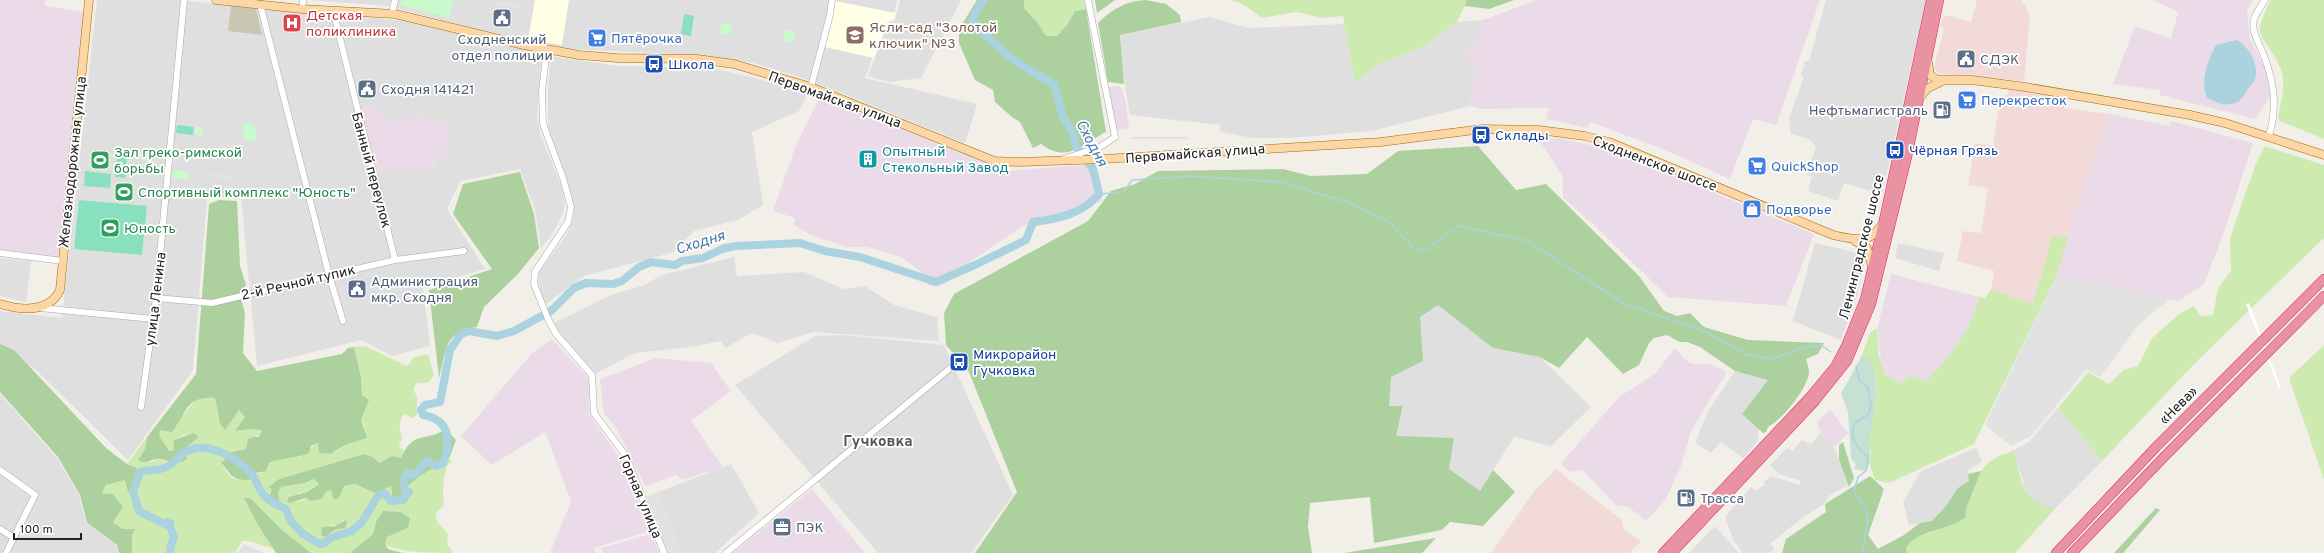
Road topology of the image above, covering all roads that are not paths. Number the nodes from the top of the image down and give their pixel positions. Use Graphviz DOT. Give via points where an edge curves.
graph roads {
  1 [pos="89,0"];
  2 [pos="184,0"];
  3 [pos="216,0"];
  4 [pos="303,0"];
  5 [pos="395,0"];
  6 [pos="832,0"];
  7 [pos="1088,0"];
  8 [pos="1931,0"];
  9 [pos="1939,0"];
  10 [pos="2265,0"];
  11 [pos="260,4"];
  12 [pos="302,9"];
  13 [pos="333,10"];
  14 [pos="392,13"];
  15 [pos="546,49"];
  16 [pos="1928,57"];
  17 [pos="1944,81"];
  18 [pos="811,87"];
  19 [pos="1920,96"];
  20 [pos="2269,136"];
  21 [pos="1381,142"];
  22 [pos="2324,155"];
  23 [pos="1074,158"];
  24 [pos="1884,220"];
  25 [pos="1849,238"];
  26 [pos="464,251"];
  27 [pos="0,253"];
  28 [pos="395,260"];
  29 [pos="63,261"];
  30 [pos="1872,269"];
  31 [pos="329,275"];
  32 [pos="2324,279"];
  33 [pos="2324,296"];
  34 [pos="156,298"];
  35 [pos="0,304"];
  36 [pos="40,308"];
  37 [pos="153,319"];
  38 [pos="343,322"];
  39 [pos="954,365"];
  40 [pos="141,407"];
  41 [pos="0,470"];
  42 [pos="0,529"];
  43 [pos="14,538"];
  44 [pos="6,553"];
  45 [pos="664,553"];
  46 [pos="726,553"];
  47 [pos="1663,553"];
  48 [pos="1672,553"];
  49 [pos="2056,553"];
  50 [pos="2072,553"];
  1 -- 29 [label="main road, Железнодорожная улица"];
  2 -- 34 [label="street, улица Ленина"];
  3 -- 11 [label="main road, Первомайская улица"];
  4 -- 12 [label="street"];
  5 -- 14 [label="street"];
  6 -- 18 [label="street"];
  7 -- 23 [label="street" via="1115,137 1100,147"];
  8 -- 24 [label="highway, Ленинградское шоссе"];
  9 -- 16 [label="highway, Ленинградское шоссе"];
  10 -- 20 [label="street" via="2254,18 2253,28 2275,96"];
  11 -- 12 [label="main road, Первомайская улица"];
  11 -- 31 [label="street"];
  12 -- 13 [label="main road, Первомайская улица"];
  13 -- 14 [label="main road, Первомайская улица"];
  13 -- 28 [label="street, Банный переулок"];
  14 -- 15 [label="main road, Первомайская улица"];
  15 -- 18 [label="main road, Первомайская улица" via="605,58 712,60"];
  15 -- 45 [label="street, Горная улица" via="542,91 543,124 563,178 570,207 568,222 535,272 534,284 556,334 592,375 594,413 626,456"];
  16 -- 17 [label="main road" via="1930,75 1933,79"];
  16 -- 19 [label="highway, Ленинградское шоссе"];
  17 -- 19 [label="main road" via="1928,88"];
  17 -- 20 [label="main road" via="1972,80 2136,105 2209,119"];
  18 -- 23 [label="main road, Первомайская улица" via="987,159 1020,162"];
  19 -- 48 [label="highway, Ленинградское шоссе" via="1900,192 1871,304 1847,362 1836,378 1794,424"];
  20 -- 22 [label="main road"];
  21 -- 23 [label="main road, Первомайская улица" via="1104,159"];
  21 -- 25 [label="main road, Сходненское шоссе" via="1508,128 1586,136 1635,152 1820,231"];
  24 -- 25 [label="main road, Сходненское шоссе" via="1877,233 1870,238"];
  24 -- 30 [label="highway, Ленинградское шоссе"];
  25 -- 30 [label="main road, Сходненское шоссе" via="1867,248"];
  26 -- 28 [label="street, 2-й Речной тупик"];
  27 -- 29 [label="street, Железнодорожная улица"];
  28 -- 31 [label="street, 2-й Речной тупик"];
  29 -- 36 [label="main road" via="60,288 56,298"];
  30 -- 47 [label="highway, Ленинградское шоссе" via="1856,326 1835,367 1810,397"];
  31 -- 34 [label="street, 2-й Речной тупик" via="212,303"];
  31 -- 38 [label="street"];
  32 -- 49 [label="highway, «Нева»" via="2156,447"];
  33 -- 50 [label="highway, «Нева»"];
  34 -- 37 [label="street, улица Ленина"];
  35 -- 36 [label="main road"];
  36 -- 37 [label="street"];
  37 -- 40 [label="street, улица Ленина"];
  39 -- 46 [label="street"];
  41 -- 43 [label="street" via="35,496"];
  42 -- 43 [label="street"];
  43 -- 44 [label="street"];
}
